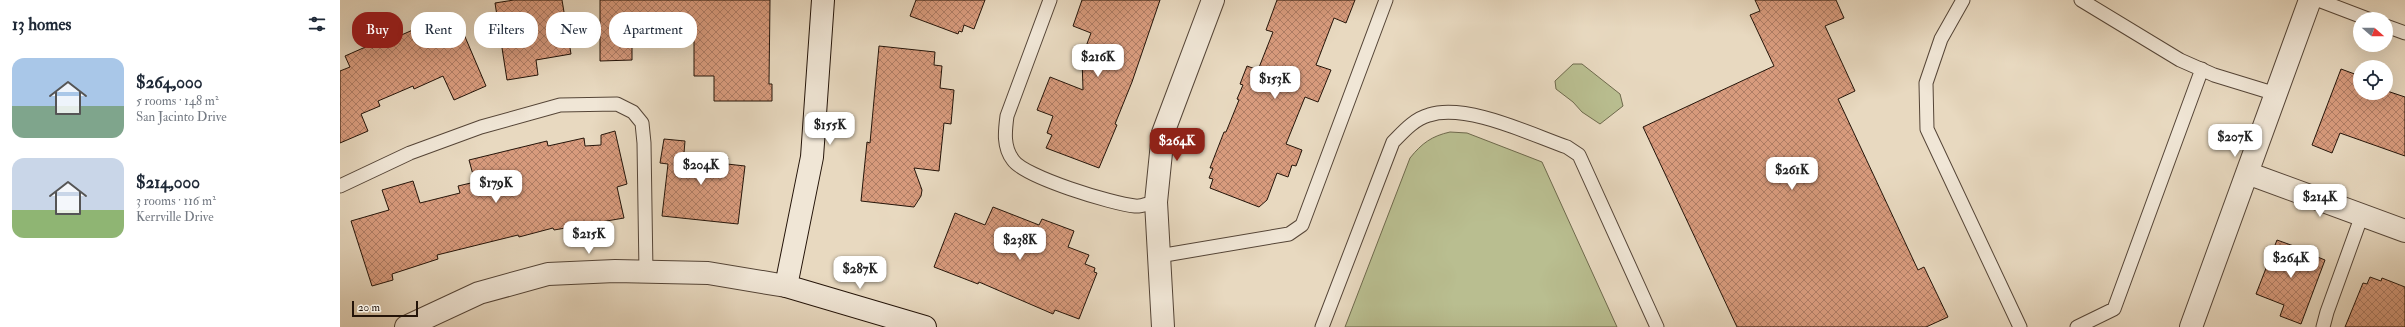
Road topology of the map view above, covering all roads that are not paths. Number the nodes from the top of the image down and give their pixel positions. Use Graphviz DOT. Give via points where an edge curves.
graph roads {
  1 [pos="823,0"];
  2 [pos="1050,0"];
  3 [pos="1213,0"];
  4 [pos="1386,0"];
  5 [pos="1963,0"];
  6 [pos="2081,0"];
  7 [pos="2310,0"];
  8 [pos="2318,0"];
  9 [pos="2353,13"];
  10 [pos="2393,29"];
  11 [pos="2405,33"];
  12 [pos="2202,69"];
  13 [pos="2276,94"];
  14 [pos="2247,173"];
  15 [pos="340,186"];
  16 [pos="1156,202"];
  17 [pos="2362,215"];
  18 [pos="2405,231"];
  19 [pos="1159,256"];
  20 [pos="646,272"];
  21 [pos="786,286"];
  22 [pos="406,327"];
  23 [pos="925,327"];
  24 [pos="1163,327"];
  25 [pos="1322,327"];
  26 [pos="1657,327"];
  27 [pos="2020,327"];
  28 [pos="2077,327"];
  29 [pos="2191,327"];
  30 [pos="2323,327"];
  1 -- 21 [label="street" via="812,157"];
  2 -- 16 [label="lane" via="1007,116 1005,134 1013,162 1027,172 1107,200 1136,207"];
  3 -- 16 [label="street" via="1163,133"];
  4 -- 19 [label="lane" via="1302,225 1289,234"];
  5 -- 27 [label="lane" via="1941,39 1926,83 1927,129"];
  6 -- 12 [label="lane" via="2180,60"];
  7 -- 13 [label="street"];
  8 -- 9 [label="lane"];
  10 -- 11 [label="lane"];
  12 -- 13 [label="lane"];
  12 -- 28 [label="lane" via="2114,309"];
  13 -- 14 [label="street"];
  14 -- 17 [label="street"];
  14 -- 29 [label="street"];
  15 -- 20 [label="lane" via="410,153 481,127 560,105 617,104 633,112 642,123"];
  16 -- 19 [label="street"];
  17 -- 18 [label="street"];
  17 -- 30 [label="lane"];
  19 -- 24 [label="street"];
  20 -- 21 [label="street" via="708,274"];
  20 -- 22 [label="street" via="548,274 479,293"];
  21 -- 23 [label="street"];
  25 -- 26 [label="lane" via="1393,142 1410,125 1429,115 1452,111 1483,117 1567,147 1579,155"];
}
